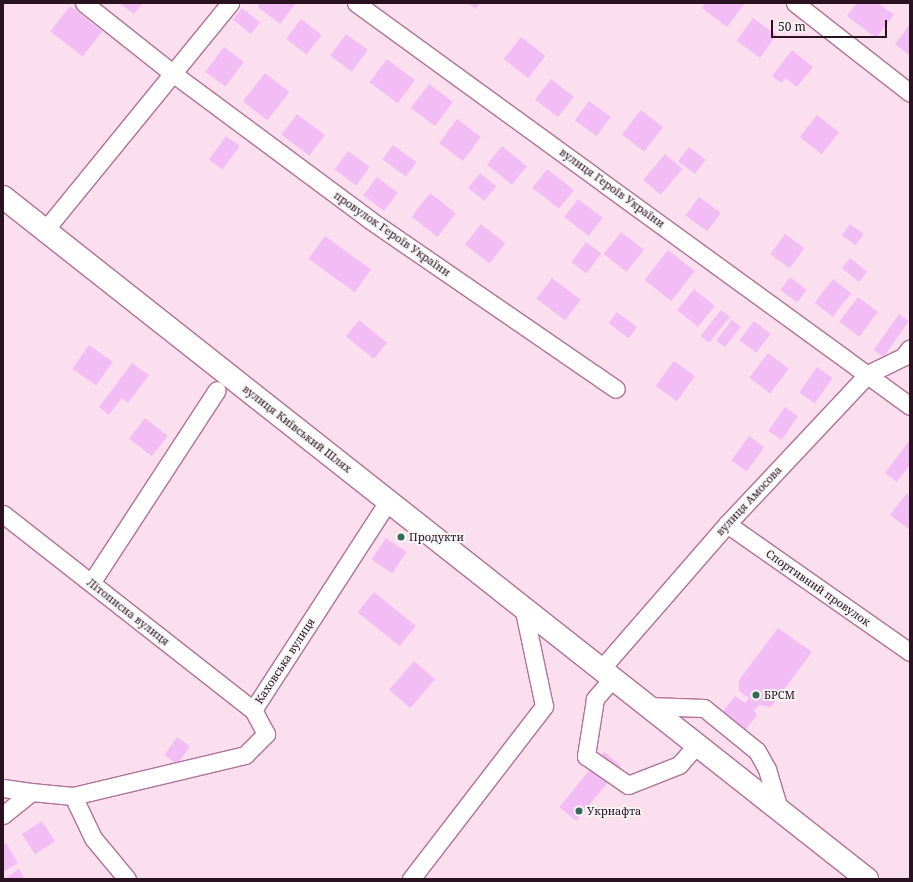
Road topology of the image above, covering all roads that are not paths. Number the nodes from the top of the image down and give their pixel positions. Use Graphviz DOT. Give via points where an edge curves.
graph roads {
  1 [pos="84,3"];
  2 [pos="230,3"];
  3 [pos="356,3"];
  4 [pos="795,3"];
  5 [pos="172,72"];
  6 [pos="910,93"];
  7 [pos="3,197"];
  8 [pos="45,230"];
  9 [pos="910,348"];
  10 [pos="868,374"];
  11 [pos="616,389"];
  12 [pos="217,390"];
  13 [pos="910,406"];
  14 [pos="388,501"];
  15 [pos="3,514"];
  16 [pos="727,524"];
  17 [pos="91,583"];
  18 [pos="523,606"];
  19 [pos="910,652"];
  20 [pos="602,670"];
  21 [pos="650,706"];
  22 [pos="253,710"];
  23 [pos="697,744"];
  24 [pos="3,788"];
  25 [pos="31,792"];
  26 [pos="73,796"];
  27 [pos="779,809"];
  28 [pos="3,815"];
  29 [pos="127,879"];
  30 [pos="411,879"];
  31 [pos="867,879"];
  1 -- 5 [label="street, провулок Героїв України"];
  2 -- 5 [label="street"];
  3 -- 10 [label="street, вулиця Героїв України"];
  4 -- 6 [label="street"];
  5 -- 8 [label="street"];
  5 -- 11 [label="street, провулок Героїв України" via="370,220"];
  7 -- 8 [label="highway, вулиця Київський Шлях"];
  8 -- 14 [label="highway, вулиця Київський Шлях"];
  9 -- 10 [label="street, вулиця Амосова" via="903,357"];
  10 -- 13 [label="street, вулиця Героїв України"];
  10 -- 16 [label="street, вулиця Амосова"];
  12 -- 17 [label="street"];
  14 -- 18 [label="highway, вулиця Київський Шлях"];
  14 -- 22 [label="street, Каховська вулиця"];
  15 -- 17 [label="street, Літописна вулиця"];
  16 -- 19 [label="street, Спортивний провулок"];
  16 -- 20 [label="street, вулиця Амосова"];
  17 -- 22 [label="street, Літописна вулиця"];
  18 -- 20 [label="highway, вулиця Київський Шлях"];
  18 -- 30 [label="street" via="544,706"];
  20 -- 21 [label="highway, вулиця Київський Шлях"];
  20 -- 23 [label="street, вулиця Амосова" via="586,756 628,785 679,765"];
  21 -- 23 [label="highway, вулиця Київський Шлях"];
  21 -- 27 [label="street" via="704,708 757,752 767,769"];
  22 -- 26 [label="street, Каховська вулиця" via="266,734 245,755"];
  23 -- 27 [label="highway, вулиця Київський Шлях"];
  24 -- 25 [label="street, Каховська вулиця"];
  25 -- 26 [label="street, Каховська вулиця"];
  25 -- 28 [label="street"];
  26 -- 29 [label="street" via="93,838"];
  27 -- 31 [label="highway, вулиця Київський Шлях"];
}
